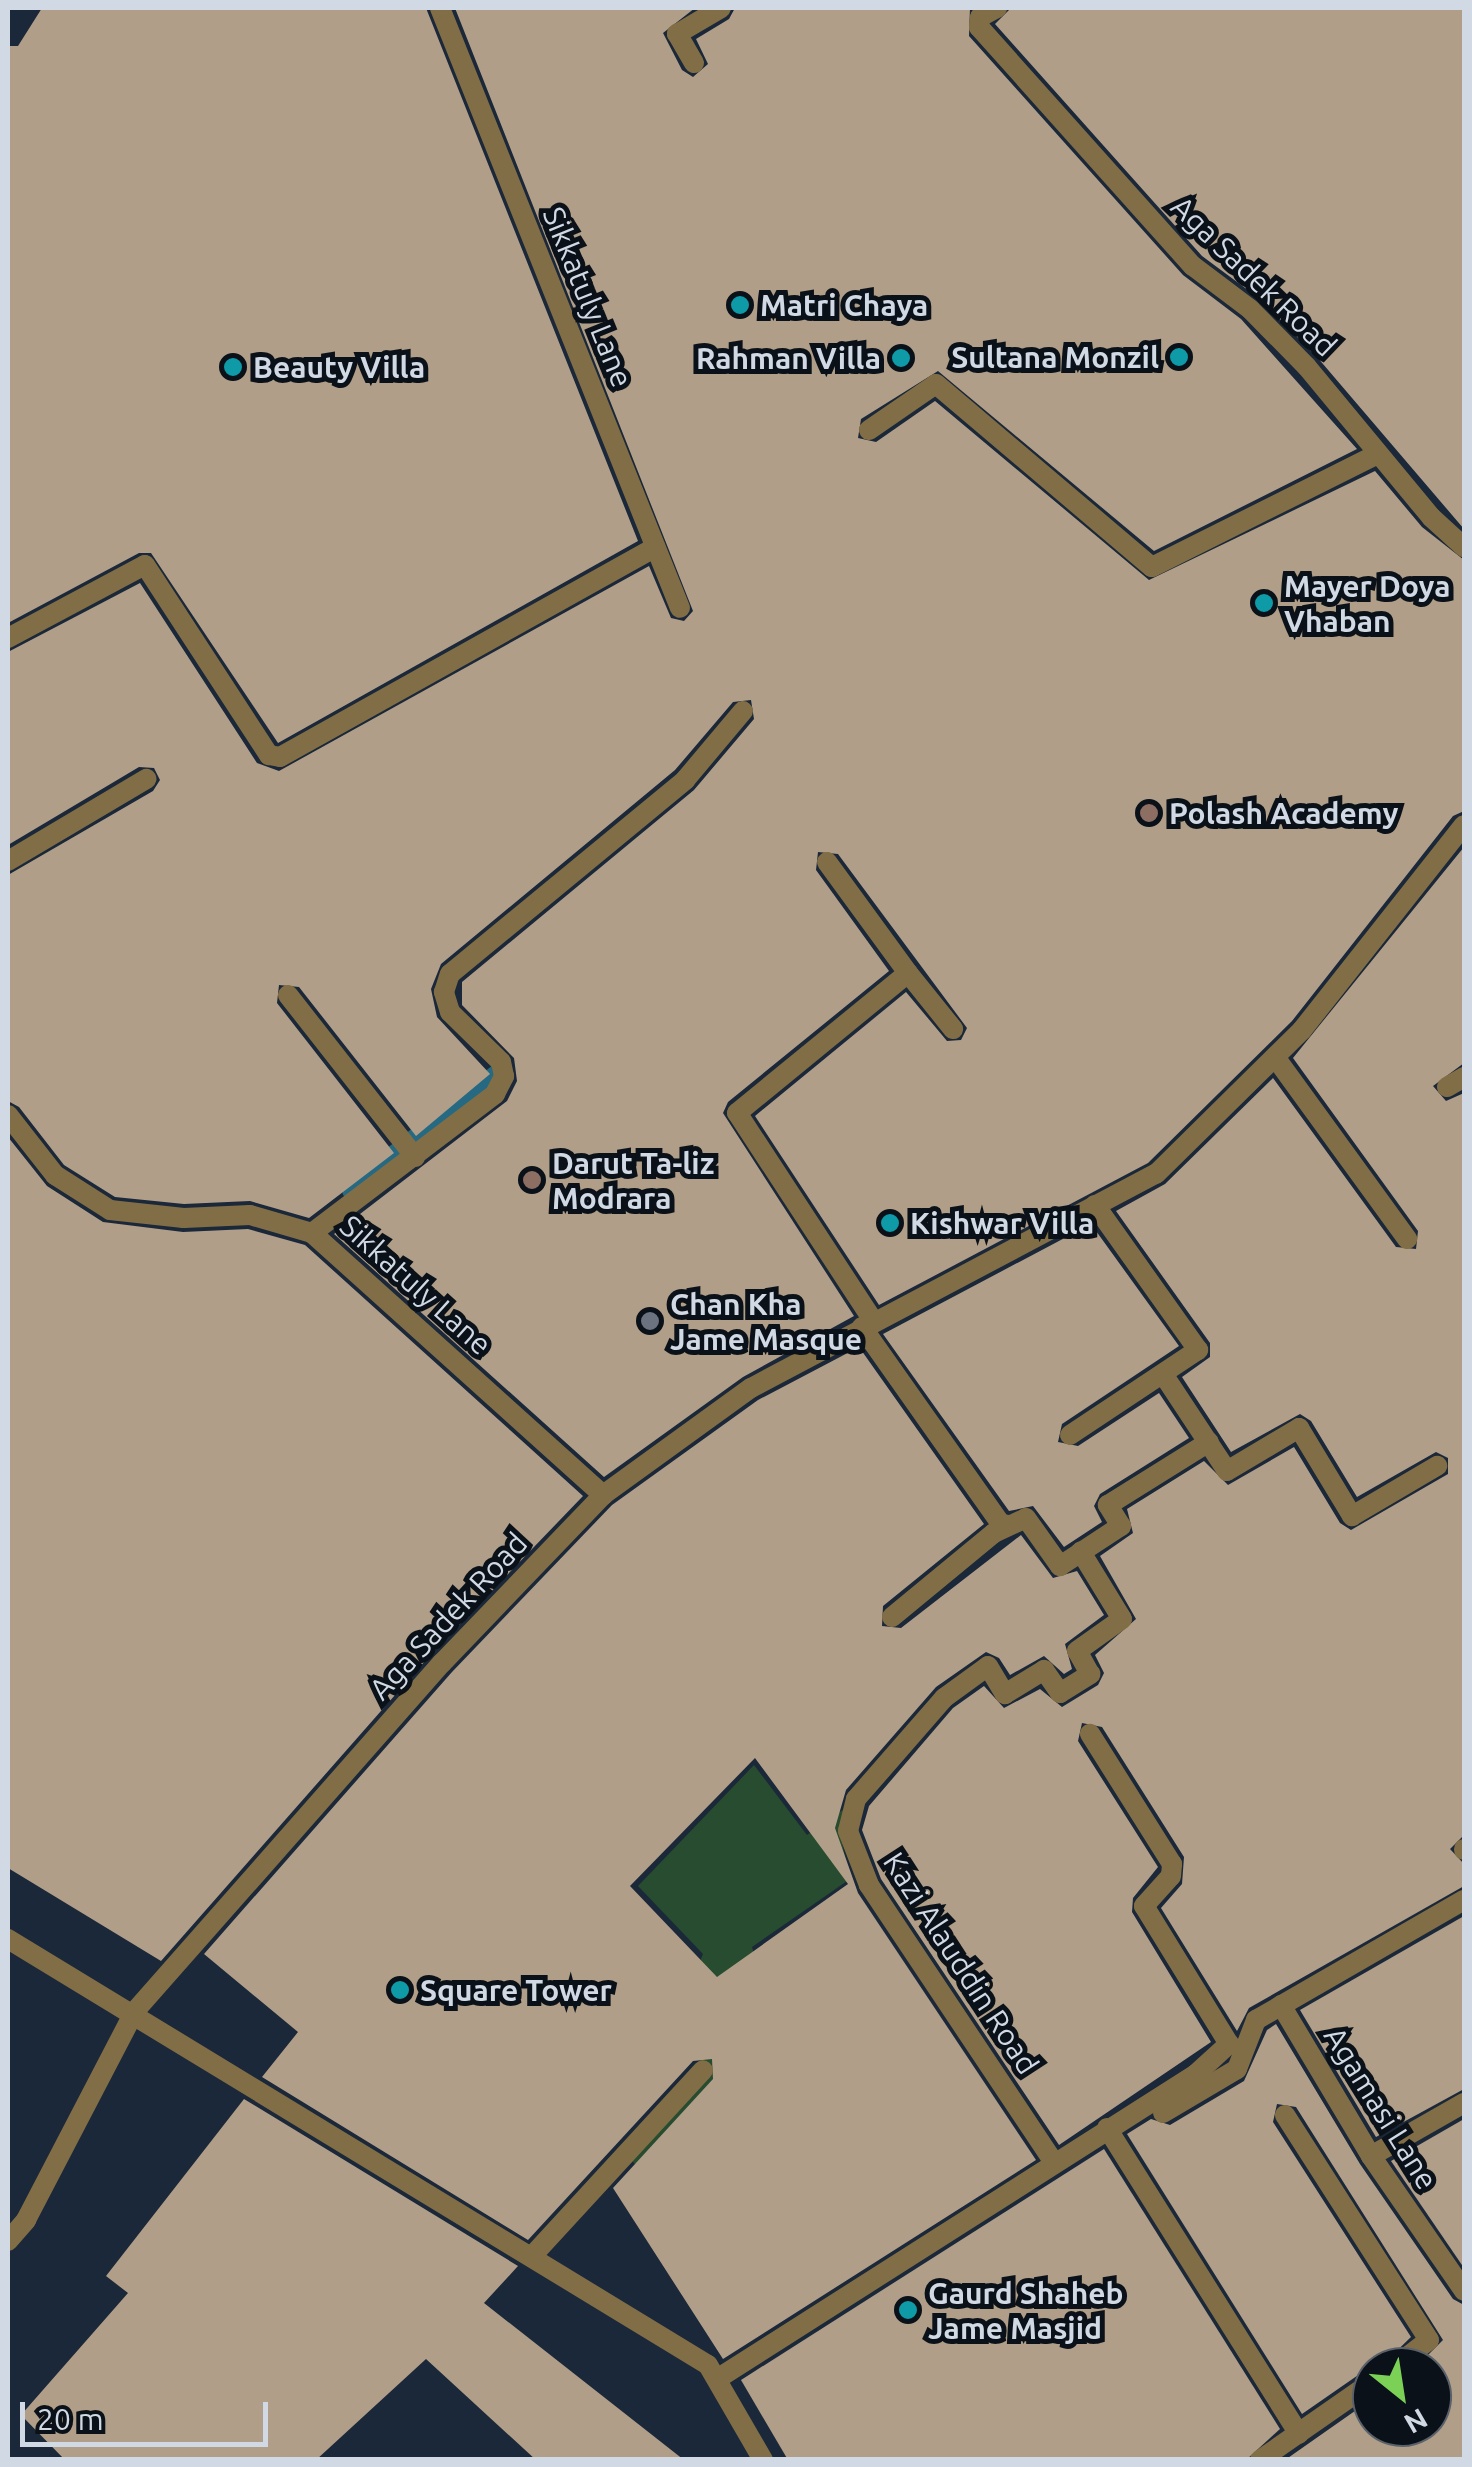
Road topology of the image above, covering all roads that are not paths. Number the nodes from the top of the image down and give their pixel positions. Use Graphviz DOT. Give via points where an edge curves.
graph roads {
  1 [pos="440,8"];
  2 [pos="721,8"];
  3 [pos="997,8"];
  4 [pos="694,63"];
  5 [pos="869,430"];
  6 [pos="1378,454"];
  7 [pos="655,547"];
  8 [pos="1464,547"];
  9 [pos="680,608"];
  10 [pos="8,638"];
  11 [pos="743,712"];
  12 [pos="146,779"];
  13 [pos="1464,826"];
  14 [pos="8,861"];
  15 [pos="827,862"];
  16 [pos="908,972"];
  17 [pos="288,995"];
  18 [pos="953,1029"];
  19 [pos="1275,1057"];
  20 [pos="8,1115"];
  21 [pos="416,1157"];
  22 [pos="1095,1205"];
  23 [pos="312,1233"];
  24 [pos="1406,1239"];
  25 [pos="868,1324"];
  26 [pos="1163,1374"];
  27 [pos="1070,1435"];
  28 [pos="1209,1442"];
  29 [pos="1437,1466"];
  30 [pos="603,1496"];
  31 [pos="1008,1525"];
  32 [pos="1081,1552"];
  33 [pos="892,1617"];
  34 [pos="1090,1734"];
  35 [pos="1464,1900"];
  36 [pos="8,1938"];
  37 [pos="1282,2006"];
  38 [pos="135,2011"];
  39 [pos="703,2070"];
  40 [pos="1464,2103"];
  41 [pos="1163,2114"];
  42 [pos="1284,2114"];
  43 [pos="1107,2128"];
  44 [pos="1372,2156"];
  45 [pos="1053,2161"];
  46 [pos="8,2241"];
  47 [pos="533,2255"];
  48 [pos="1464,2291"];
  49 [pos="1420,2347"];
  50 [pos="717,2379"];
  51 [pos="1352,2396"];
  52 [pos="1298,2434"];
  53 [pos="763,2460"];
  54 [pos="1260,2460"];
  1 -- 7 [label="street, Sikkatuly Lane"];
  2 -- 4 [label="street" via="677,34"];
  3 -- 6 [label="street, Aga Sadek Road" via="980,17 979,27 1193,266 1250,309 1307,367"];
  5 -- 6 [label="street" via="936,384 1152,567"];
  6 -- 8 [label="street, Aga Sadek Road"];
  7 -- 9 [label="street, Sikkatuly Lane"];
  7 -- 10 [label="street" via="280,757 269,755 145,566"];
  11 -- 21 [label="street" via="685,780 450,974 444,992 450,1012 500,1062 504,1076 495,1094"];
  12 -- 14 [label="street"];
  13 -- 19 [label="street, Aga Sadek Road"];
  15 -- 16 [label="street"];
  16 -- 18 [label="street"];
  16 -- 25 [label="street" via="737,1113"];
  17 -- 21 [label="street"];
  19 -- 22 [label="street, Aga Sadek Road" via="1156,1174"];
  19 -- 24 [label="street"];
  20 -- 23 [label="street, Sikkatuly Lane" via="55,1175 110,1210 184,1218 250,1214"];
  21 -- 23 [label="street"];
  22 -- 25 [label="street, Aga Sadek Road"];
  22 -- 26 [label="street" via="1198,1350"];
  23 -- 30 [label="street, Sikkatuly Lane"];
  25 -- 30 [label="street, Aga Sadek Road" via="751,1388"];
  25 -- 31 [label="street" via="1001,1524"];
  26 -- 27 [label="street"];
  26 -- 28 [label="street"];
  28 -- 29 [label="street" via="1227,1471 1300,1428 1352,1516"];
  28 -- 32 [label="street" via="1108,1505 1121,1526"];
  30 -- 38 [label="street, Aga Sadek Road" via="442,1663"];
  31 -- 32 [label="street" via="1029,1518 1060,1566"];
  31 -- 33 [label="street"];
  32 -- 45 [label="street, Kazi Alauddin Road" via="1122,1619 1077,1651 1090,1674 1060,1693 1044,1670 1006,1694 988,1666 944,1698 856,1800 848,1831 869,1885"];
  34 -- 43 [label="street" via="1172,1864 1172,1876 1144,1906 1229,2044 1196,2074"];
  35 -- 37 [label="street"];
  36 -- 38 [label="street"];
  37 -- 41 [label="street" via="1256,2020 1237,2069"];
  37 -- 44 [label="street, Agamasi Lane"];
  38 -- 46 [label="street, Aga Sadek Road" via="26,2220"];
  38 -- 47 [label="street"];
  39 -- 47 [label="street"];
  40 -- 44 [label="street"];
  42 -- 49 [label="street" via="1429,2340"];
  43 -- 45 [label="street"];
  43 -- 52 [label="street"];
  44 -- 48 [label="street, Agamasi Lane"];
  45 -- 50 [label="street"];
  47 -- 50 [label="street" via="708,2365"];
  50 -- 53 [label="street"];
  51 -- 52 [label="street"];
  52 -- 54 [label="street"];
}
